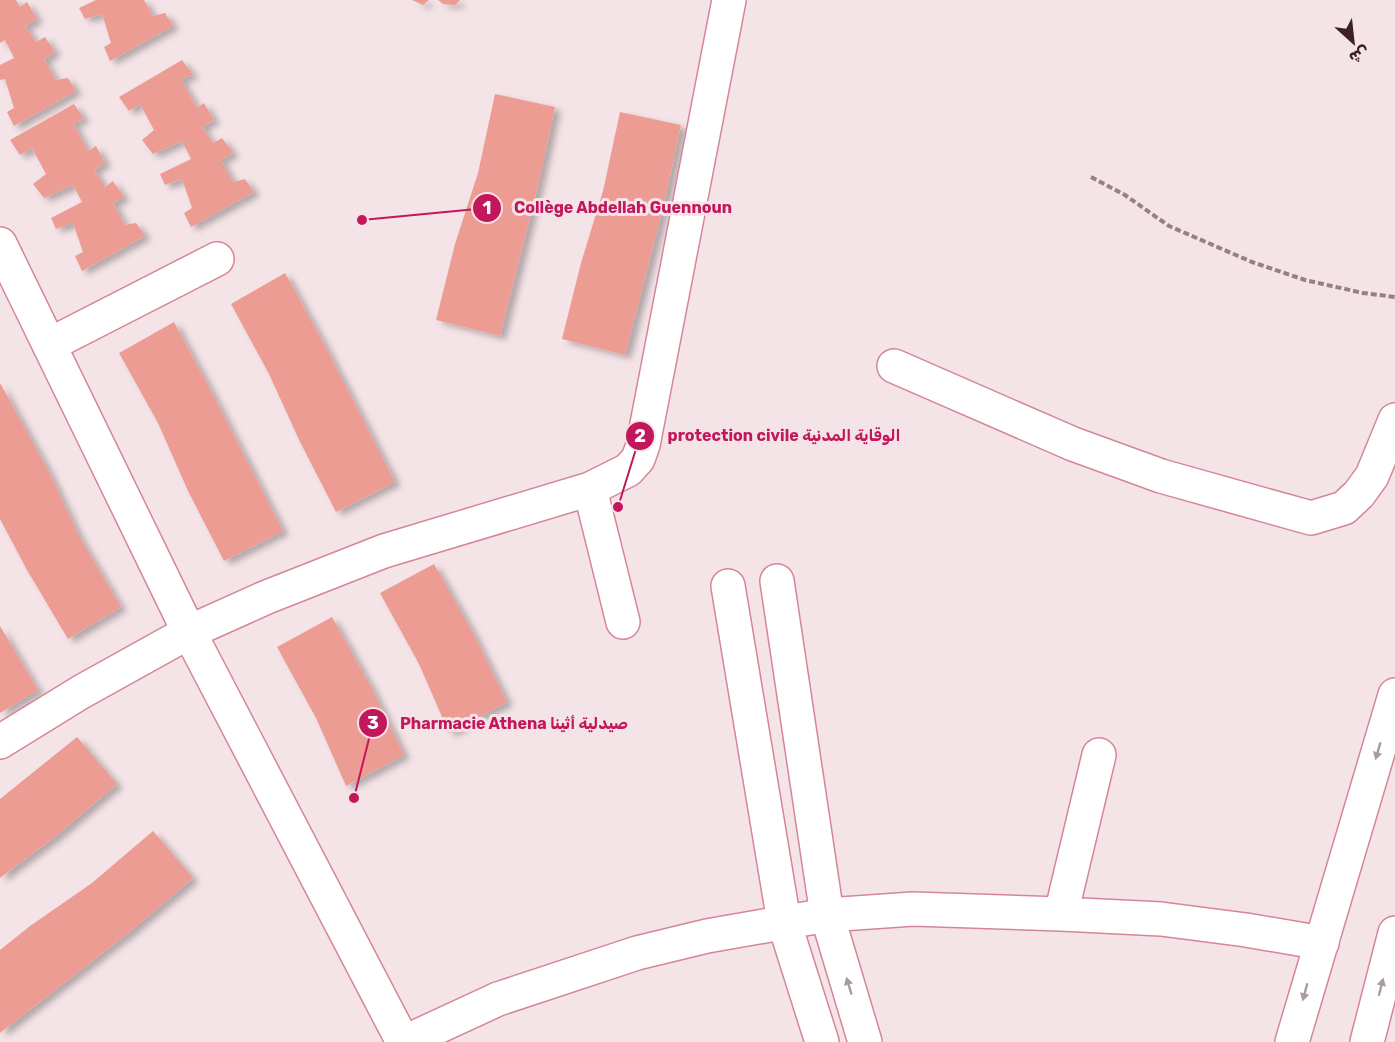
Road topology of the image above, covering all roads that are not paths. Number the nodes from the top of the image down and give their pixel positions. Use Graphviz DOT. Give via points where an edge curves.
graph roads {
  1 [pos="729,0"];
  2 [pos="0,244"];
  3 [pos="217,259"];
  4 [pos="10,291"];
  5 [pos="49,345"];
  6 [pos="894,366"];
  7 [pos="1395,420"];
  8 [pos="590,489"];
  9 [pos="777,581"];
  10 [pos="728,586"];
  11 [pos="623,622"];
  12 [pos="189,632"];
  13 [pos="1395,695"];
  14 [pos="0,742"];
  15 [pos="1099,755"];
  16 [pos="1061,914"];
  17 [pos="827,915"];
  18 [pos="784,922"];
  19 [pos="1322,943"];
  20 [pos="1393,947"];
  21 [pos="417,1039"];
  22 [pos="822,1042"];
  23 [pos="865,1042"];
  24 [pos="1292,1042"];
  25 [pos="1367,1042"];
  1 -- 8 [label="street" via="643,445 628,470"];
  2 -- 4 [label="street"];
  3 -- 5 [label="street"];
  4 -- 5 [label="street"];
  5 -- 12 [label="street"];
  6 -- 7 [label="street" via="1073,444 1161,476 1311,518 1344,508 1359,494 1372,476"];
  8 -- 11 [label="street"];
  8 -- 12 [label="street" via="384,551"];
  9 -- 17 [label="street"];
  10 -- 18 [label="street"];
  12 -- 14 [label="street"];
  12 -- 21 [label="street"];
  13 -- 19 [label="street, one-way"];
  15 -- 16 [label="street"];
  16 -- 17 [label="street" via="913,909"];
  16 -- 19 [label="street" via="1161,919"];
  17 -- 18 [label="street"];
  23 -- 17 [label="street, one-way"];
  18 -- 21 [label="street" via="707,936 605,962 498,999"];
  18 -- 22 [label="street"];
  19 -- 24 [label="street, one-way"];
  25 -- 20 [label="street, one-way"];
}
